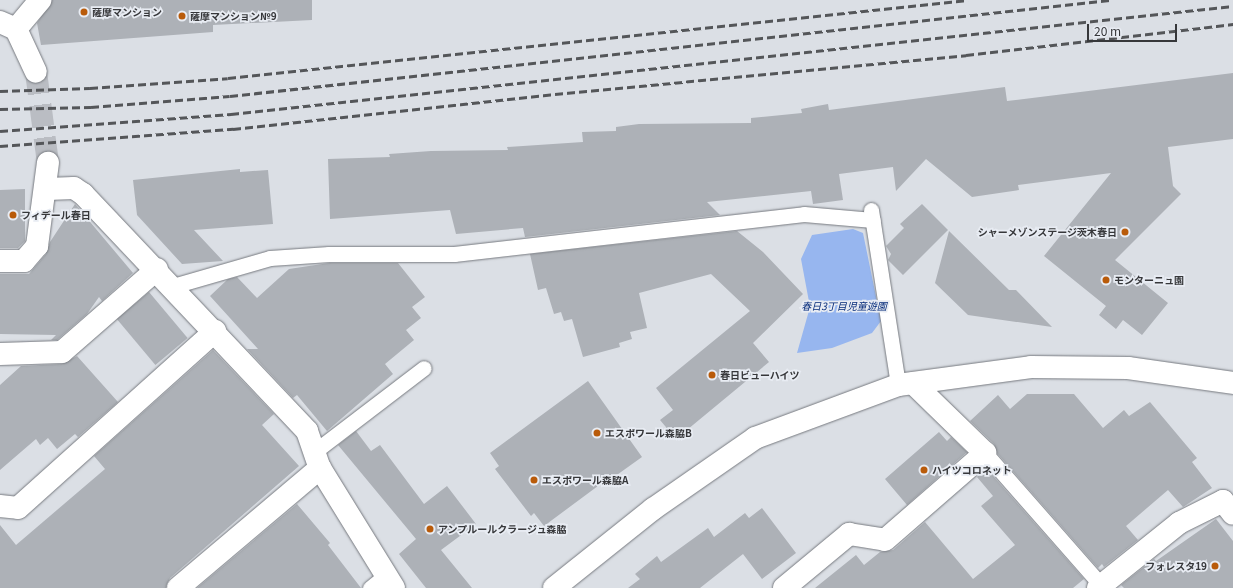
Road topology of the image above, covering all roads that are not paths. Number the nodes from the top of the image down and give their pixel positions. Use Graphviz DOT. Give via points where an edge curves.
graph roads {
  1 [pos="40,0"];
  2 [pos="8,26"];
  3 [pos="36,72"];
  4 [pos="48,163"];
  5 [pos="47,189"];
  6 [pos="0,261"];
  7 [pos="157,269"];
  8 [pos="172,286"];
  9 [pos="215,331"];
  10 [pos="0,354"];
  11 [pos="424,368"];
  12 [pos="1233,383"];
  13 [pos="906,384"];
  14 [pos="985,453"];
  15 [pos="317,460"];
  16 [pos="0,506"];
  17 [pos="1233,514"];
  18 [pos="383,584"];
  19 [pos="1099,587"];
  20 [pos="178,588"];
  21 [pos="554,588"];
  22 [pos="784,588"];
  1 -- 2 [label="street"];
  2 -- 3 [label="street"];
  4 -- 5 [label="street"];
  5 -- 6 [label="street" via="34,251 24,260"];
  5 -- 7 [label="street" via="74,188"];
  7 -- 8 [label="street"];
  7 -- 10 [label="street" via="62,352"];
  8 -- 9 [label="street"];
  8 -- 13 [label="lane" via="270,258 328,254 454,254 804,214 872,215"];
  9 -- 15 [label="street" via="307,431"];
  9 -- 16 [label="street" via="18,508"];
  11 -- 15 [label="lane"];
  12 -- 13 [label="street" via="1128,368 1031,367"];
  13 -- 14 [label="street"];
  13 -- 21 [label="street" via="755,438 653,509"];
  14 -- 19 [label="lane"];
  14 -- 22 [label="street" via="885,540 849,534"];
  15 -- 18 [label="street"];
  15 -- 20 [label="street"];
  17 -- 19 [label="street" via="1223,501 1179,523"];
}
